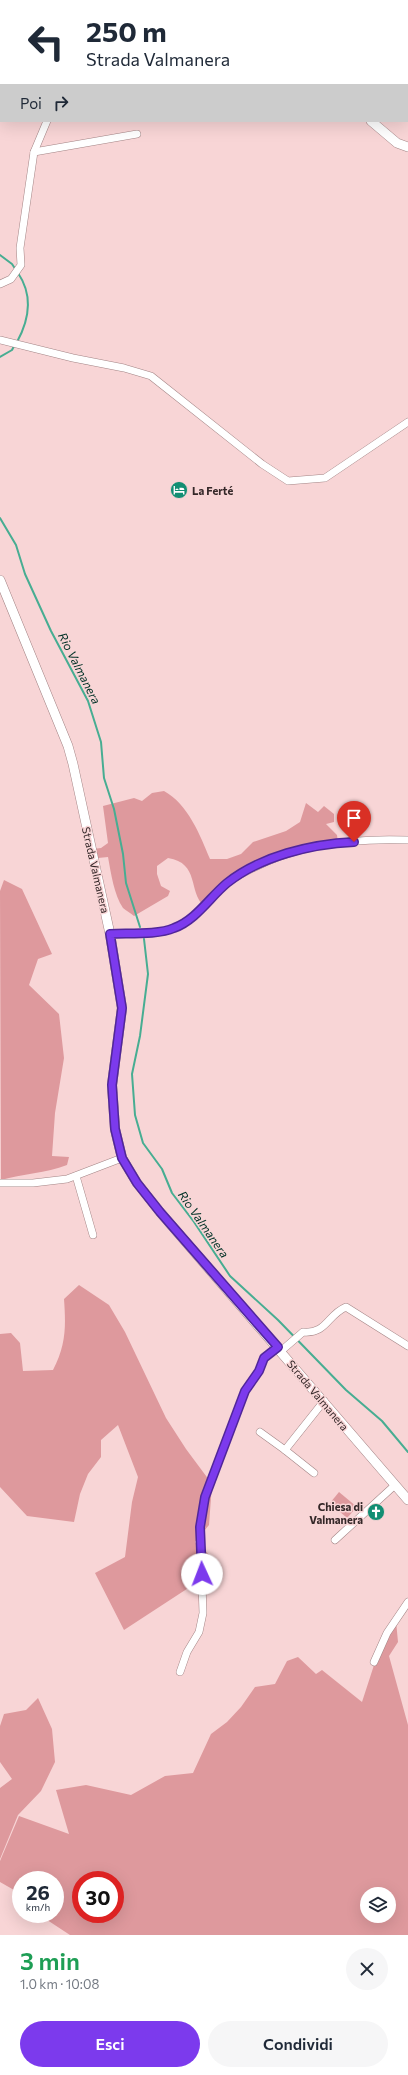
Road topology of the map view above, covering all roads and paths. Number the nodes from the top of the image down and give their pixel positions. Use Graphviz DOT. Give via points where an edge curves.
graph roads {
  1 [pos="47,122"];
  2 [pos="372,122"];
  3 [pos="137,134"];
  4 [pos="408,147"];
  5 [pos="34,152"];
  6 [pos="0,284"];
  7 [pos="0,340"];
  8 [pos="408,422"];
  9 [pos="0,580"];
  10 [pos="408,840"];
  11 [pos="110,934"];
  12 [pos="122,1158"];
  13 [pos="76,1176"];
  14 [pos="0,1183"];
  15 [pos="93,1235"];
  16 [pos="408,1346"];
  17 [pos="279,1349"];
  18 [pos="324,1401"];
  19 [pos="260,1432"];
  20 [pos="285,1450"];
  21 [pos="314,1473"];
  22 [pos="395,1485"];
  23 [pos="407,1497"];
  24 [pos="335,1540"];
  25 [pos="408,1602"];
  26 [pos="374,1662"];
  27 [pos="180,1672"];
  1 -- 5 [label="street"];
  2 -- 4 [label="street" via="397,143"];
  3 -- 5 [label="street"];
  5 -- 6 [label="street" via="19,267 11,279"];
  7 -- 8 [label="street" via="151,376 262,464 288,481 325,478"];
  9 -- 11 [label="street, Strada Valmanera" via="68,746"];
  10 -- 11 [label="street" via="338,843 274,858 228,883 183,924 165,931"];
  11 -- 12 [label="street, Strada Valmanera" via="122,1008 112,1085 115,1129"];
  12 -- 13 [label="street"];
  12 -- 17 [label="street, Strada Valmanera" via="137,1183 160,1212"];
  13 -- 14 [label="street" via="55,1181"];
  13 -- 15 [label="street"];
  16 -- 17 [label="street" via="346,1307 319,1330 303,1332"];
  17 -- 18 [label="street, Strada Valmanera"];
  17 -- 27 [label="street" via="264,1358 259,1371 245,1391 205,1497 200,1527 203,1613 199,1632 187,1652"];
  18 -- 20 [label="street"];
  18 -- 22 [label="street, Strada Valmanera"];
  19 -- 20 [label="street"];
  20 -- 21 [label="street"];
  22 -- 23 [label="street, Strada Valmanera"];
  22 -- 24 [label="street"];
  25 -- 26 [label="street" via="387,1633"];
}
